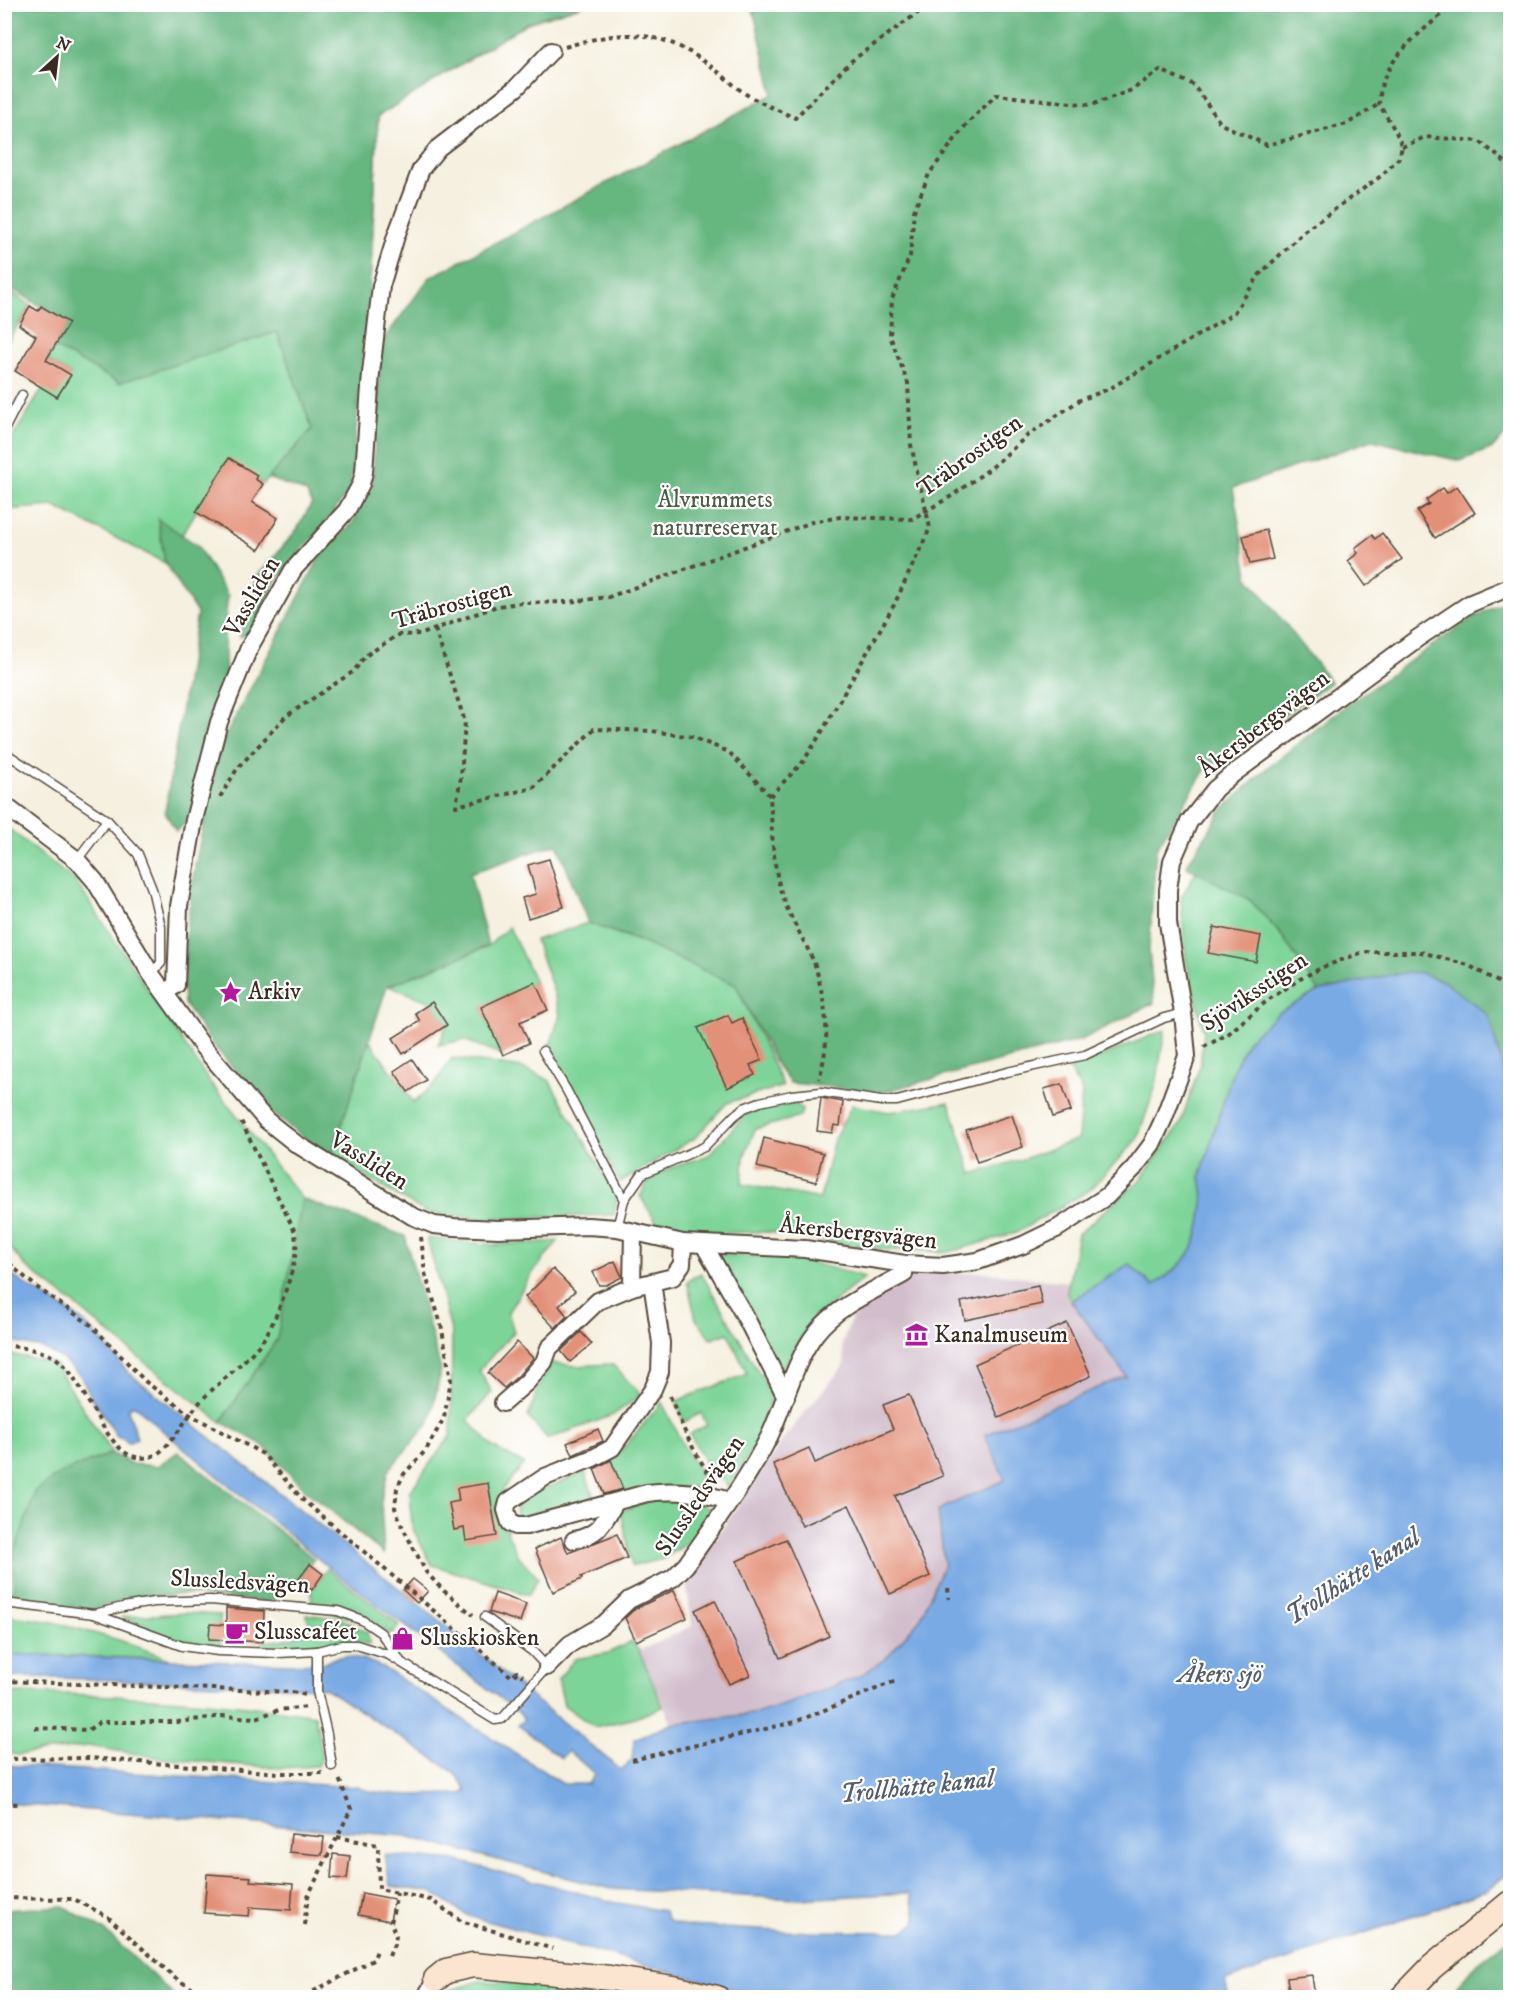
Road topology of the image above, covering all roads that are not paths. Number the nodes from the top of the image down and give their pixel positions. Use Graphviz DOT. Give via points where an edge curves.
graph roads {
  1 [pos="551,51"];
  2 [pos="22,395"];
  3 [pos="4,430"];
  4 [pos="1510,587"];
  5 [pos="4,752"];
  6 [pos="4,805"];
  7 [pos="107,820"];
  8 [pos="77,860"];
  9 [pos="152,974"];
  10 [pos="165,992"];
  11 [pos="1183,1013"];
  12 [pos="543,1051"];
  13 [pos="624,1200"];
  14 [pos="625,1230"];
  15 [pos="683,1243"];
  16 [pos="704,1245"];
  17 [pos="905,1264"];
  18 [pos="652,1282"];
  19 [pos="632,1287"];
  20 [pos="786,1397"];
  21 [pos="503,1403"];
  22 [pos="730,1501"];
  23 [pos="615,1503"];
  24 [pos="574,1540"];
  25 [pos="4,1603"];
  26 [pos="94,1614"];
  27 [pos="483,1620"];
  28 [pos="317,1651"];
  29 [pos="400,1662"];
  30 [pos="547,1667"];
  31 [pos="332,1766"];
  32 [pos="1510,1903"];
  33 [pos="430,1988"];
  34 [pos="717,1998"];
  35 [pos="1402,1998"];
  1 -- 10 [label="street, Vassliden" via="516,88 438,148 422,169 381,286 361,484 347,510 293,570 249,648 219,722 194,820 179,906 176,985"];
  2 -- 3 [label="lane"];
  4 -- 11 [label="street, Åkersbergsvägen" via="1469,604 1418,638 1229,777 1199,808 1172,861 1168,890 1168,923"];
  5 -- 7 [label="lane"];
  6 -- 8 [label="street, Vassliden"];
  7 -- 8 [label="lane"];
  7 -- 9 [label="lane" via="138,854 152,889 161,927 162,963"];
  8 -- 9 [label="street, Vassliden" via="95,881"];
  9 -- 10 [label="street, Vassliden"];
  10 -- 14 [label="street, Vassliden" via="203,1047 266,1120 295,1143 424,1222 475,1228 588,1226"];
  11 -- 13 [label="lane" via="1085,1055 897,1101 815,1092 760,1102 744,1108 704,1147 642,1174"];
  11 -- 17 [label="street, Åkersbergsvägen" via="1186,1056 1164,1118 1152,1144 1107,1196 1059,1228 978,1261 943,1266"];
  12 -- 13 [label="lane"];
  13 -- 14 [label="lane"];
  14 -- 15 [label="street, Åkersbergsvägen"];
  14 -- 19 [label="street"];
  15 -- 16 [label="street, Åkersbergsvägen"];
  15 -- 18 [label="street" via="682,1264 673,1277"];
  16 -- 17 [label="street, Åkersbergsvägen" via="805,1249"];
  16 -- 20 [label="street"];
  17 -- 20 [label="street, Slussledsvägen" via="904,1274 845,1307 816,1333"];
  18 -- 19 [label="street"];
  18 -- 23 [label="street" via="661,1343 660,1372 653,1389 612,1448 545,1477 508,1502 506,1510 510,1523 526,1526"];
  19 -- 21 [label="street" via="598,1301 549,1348 544,1362"];
  20 -- 22 [label="street, Slussledsvägen" via="758,1458"];
  22 -- 23 [label="street" via="704,1493 664,1491"];
  22 -- 30 [label="street, Slussledsvägen" via="673,1578 629,1600 604,1623 570,1644"];
  23 -- 24 [label="street" via="590,1537"];
  25 -- 26 [label="lane, Slussledsvägen"];
  26 -- 28 [label="lane, Slussledsvägen" via="182,1646 218,1652"];
  26 -- 29 [label="lane, Slussledsvägen" via="154,1602 210,1600 338,1611 381,1633"];
  27 -- 30 [label="lane" via="532,1651"];
  28 -- 29 [label="lane, Slussledsvägen" via="357,1646"];
  28 -- 31 [label="lane" via="318,1699"];
  29 -- 30 [label="lane, Slussledsvägen" via="495,1720 502,1719 528,1682"];
  32 -- 35 [label="street" via="1432,1967"];
  33 -- 34 [label="street" via="446,1971 473,1965 610,1978"];
}
